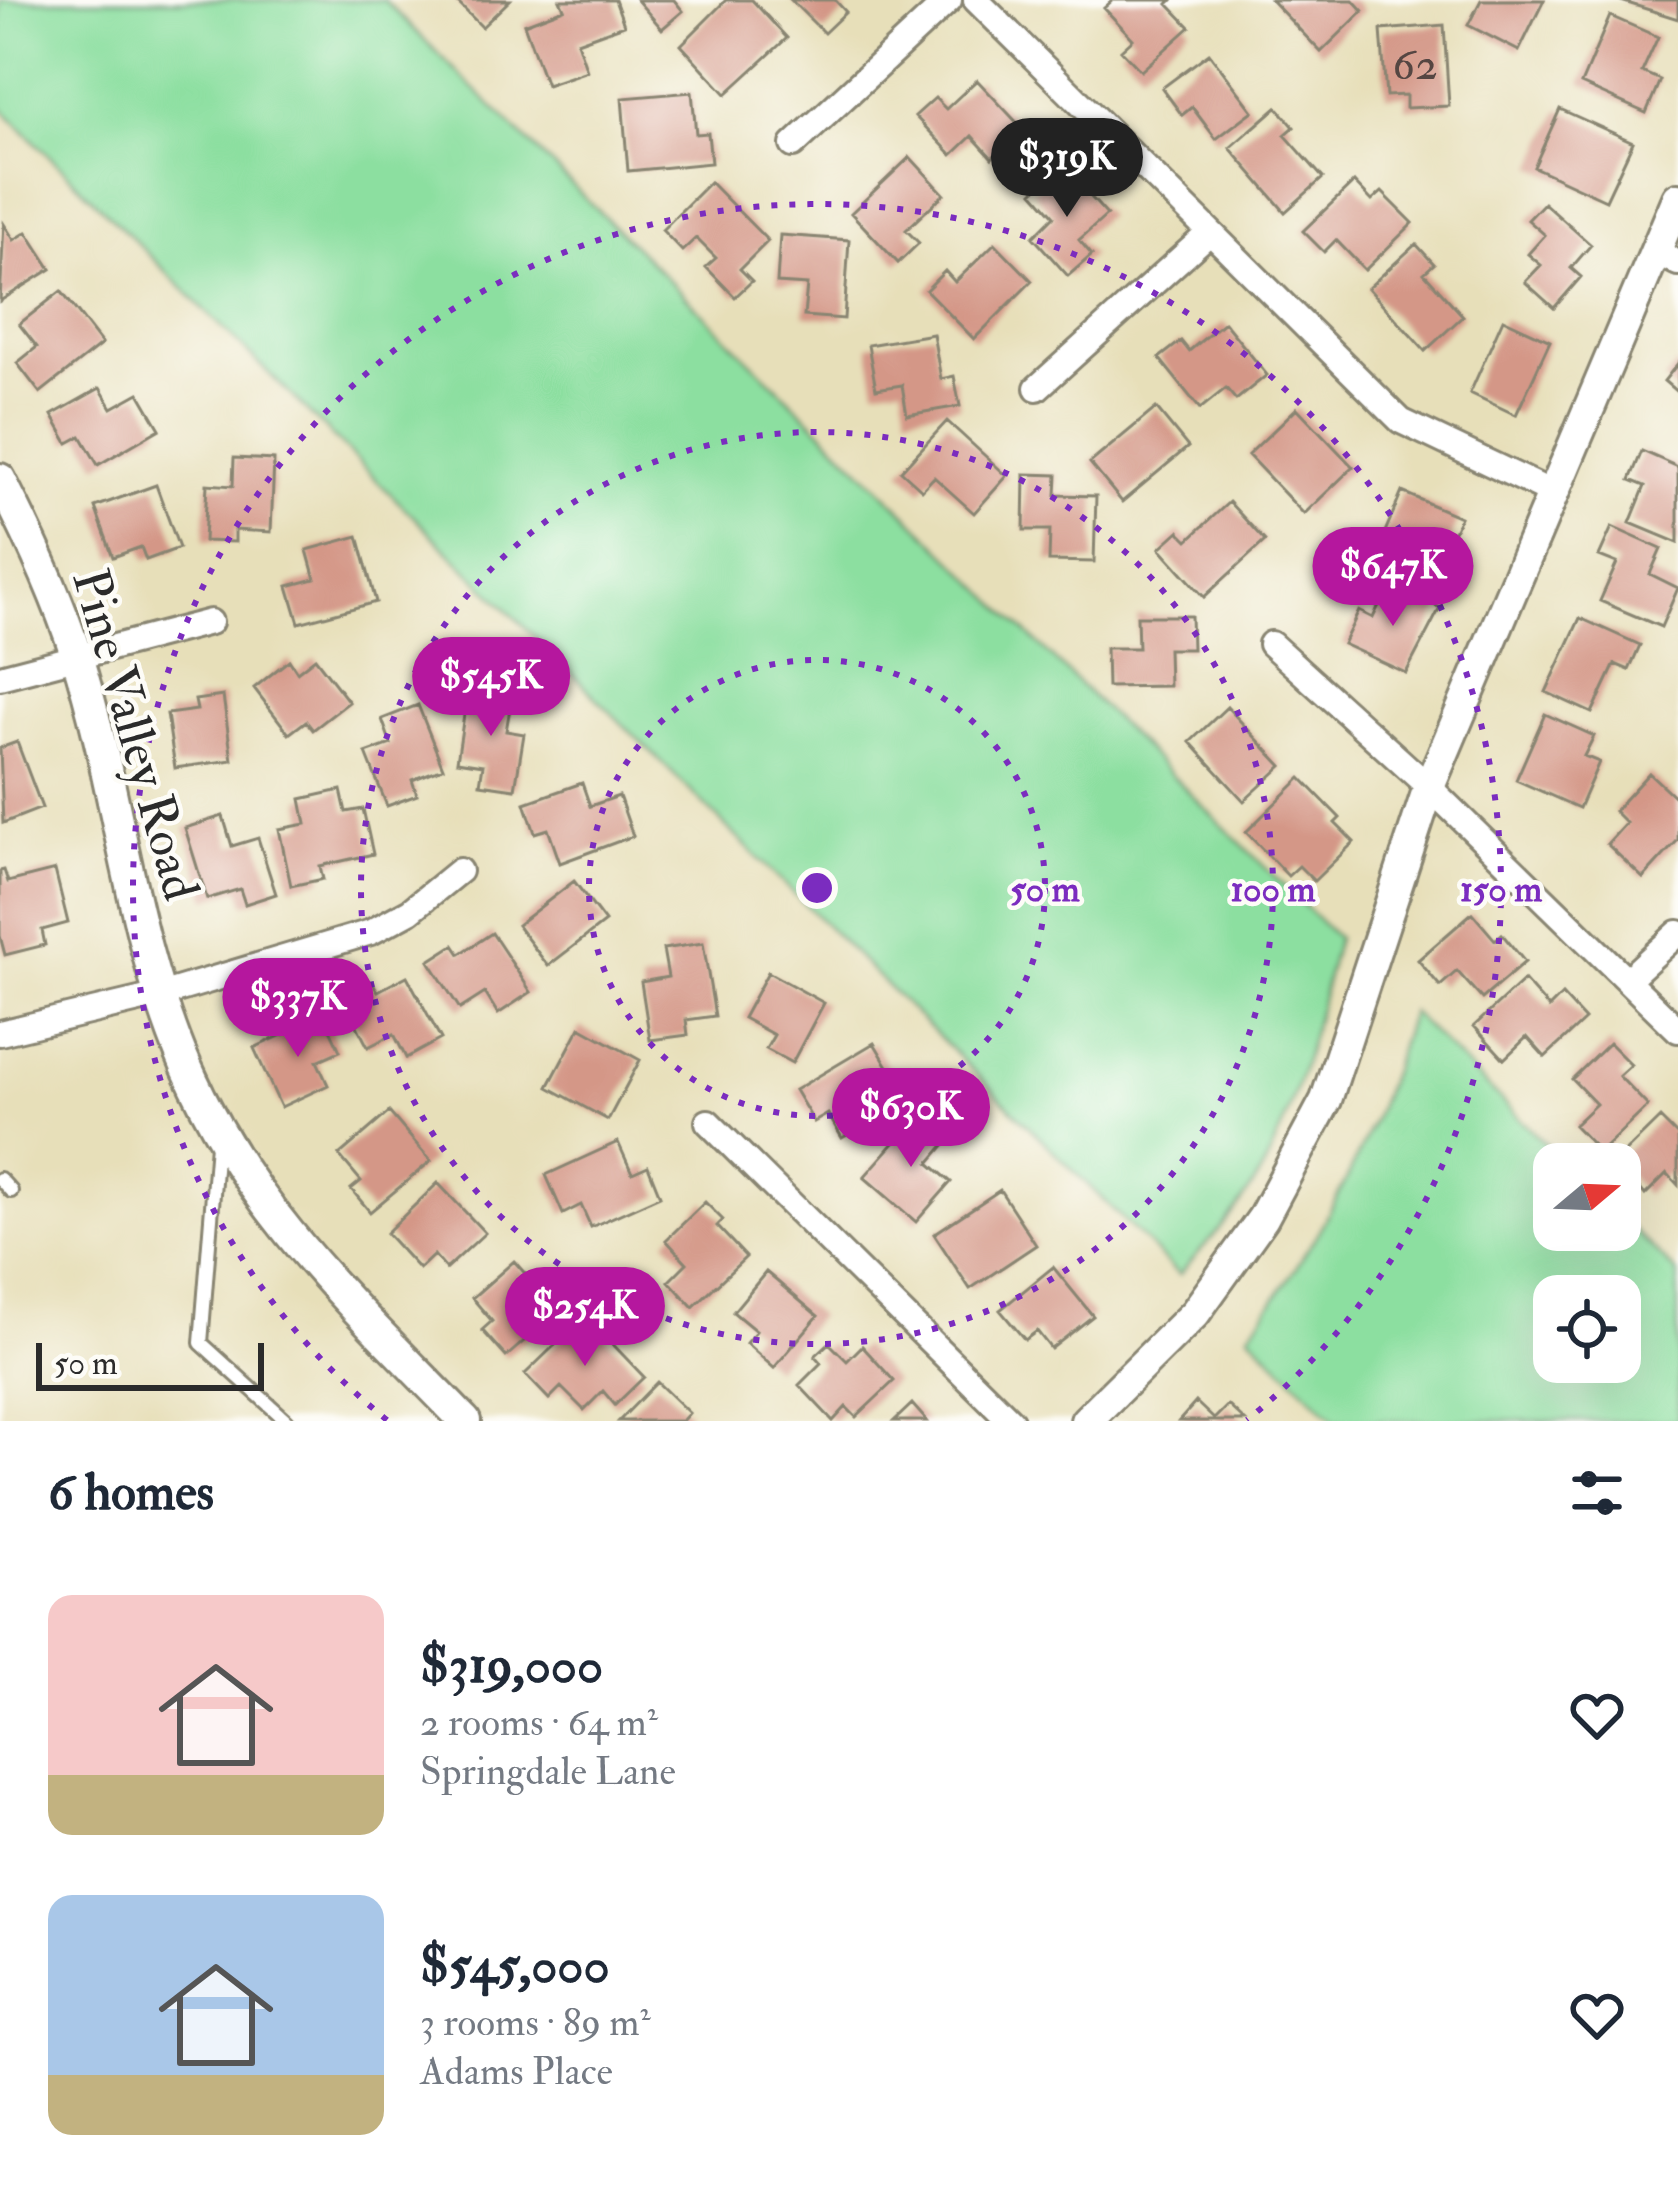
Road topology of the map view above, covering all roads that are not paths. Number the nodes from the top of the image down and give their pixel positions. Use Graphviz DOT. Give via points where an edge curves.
graph roads {
  1 [pos="949,0"];
  2 [pos="976,0"];
  3 [pos="793,146"];
  4 [pos="1678,198"];
  5 [pos="1208,234"];
  6 [pos="1667,257"];
  7 [pos="1037,388"];
  8 [pos="0,479"];
  9 [pos="1550,492"];
  10 [pos="210,622"];
  11 [pos="1271,644"];
  12 [pos="76,656"];
  13 [pos="0,677"];
  14 [pos="1429,787"];
  15 [pos="459,872"];
  16 [pos="1678,933"];
  17 [pos="1627,980"];
  18 [pos="160,994"];
  19 [pos="1678,1030"];
  20 [pos="0,1033"];
  21 [pos="708,1122"];
  22 [pos="219,1131"];
  23 [pos="0,1178"];
  24 [pos="10,1191"];
  25 [pos="286,1421"];
  26 [pos="465,1421"];
  27 [pos="1011,1421"];
  28 [pos="1086,1421"];
  1 -- 3 [label="street"];
  2 -- 5 [label="street"];
  4 -- 6 [label="street"];
  5 -- 7 [label="street"];
  5 -- 9 [label="street" via="1401,421"];
  6 -- 9 [label="street"];
  8 -- 12 [label="street, Pine Valley Road"];
  9 -- 14 [label="street"];
  10 -- 12 [label="street"];
  11 -- 14 [label="street"];
  12 -- 13 [label="street"];
  12 -- 18 [label="street, Pine Valley Road"];
  14 -- 17 [label="street"];
  14 -- 28 [label="street" via="1326,1100 1263,1218 1195,1313"];
  15 -- 18 [label="street" via="370,932"];
  16 -- 17 [label="street"];
  17 -- 19 [label="street"];
  18 -- 20 [label="street"];
  18 -- 22 [label="street, Pine Valley Road"];
  21 -- 27 [label="street"];
  22 -- 25 [label="lane" via="201,1343"];
  22 -- 26 [label="street, Pine Valley Road" via="261,1203"];
  23 -- 24 [label="lane"];
}
